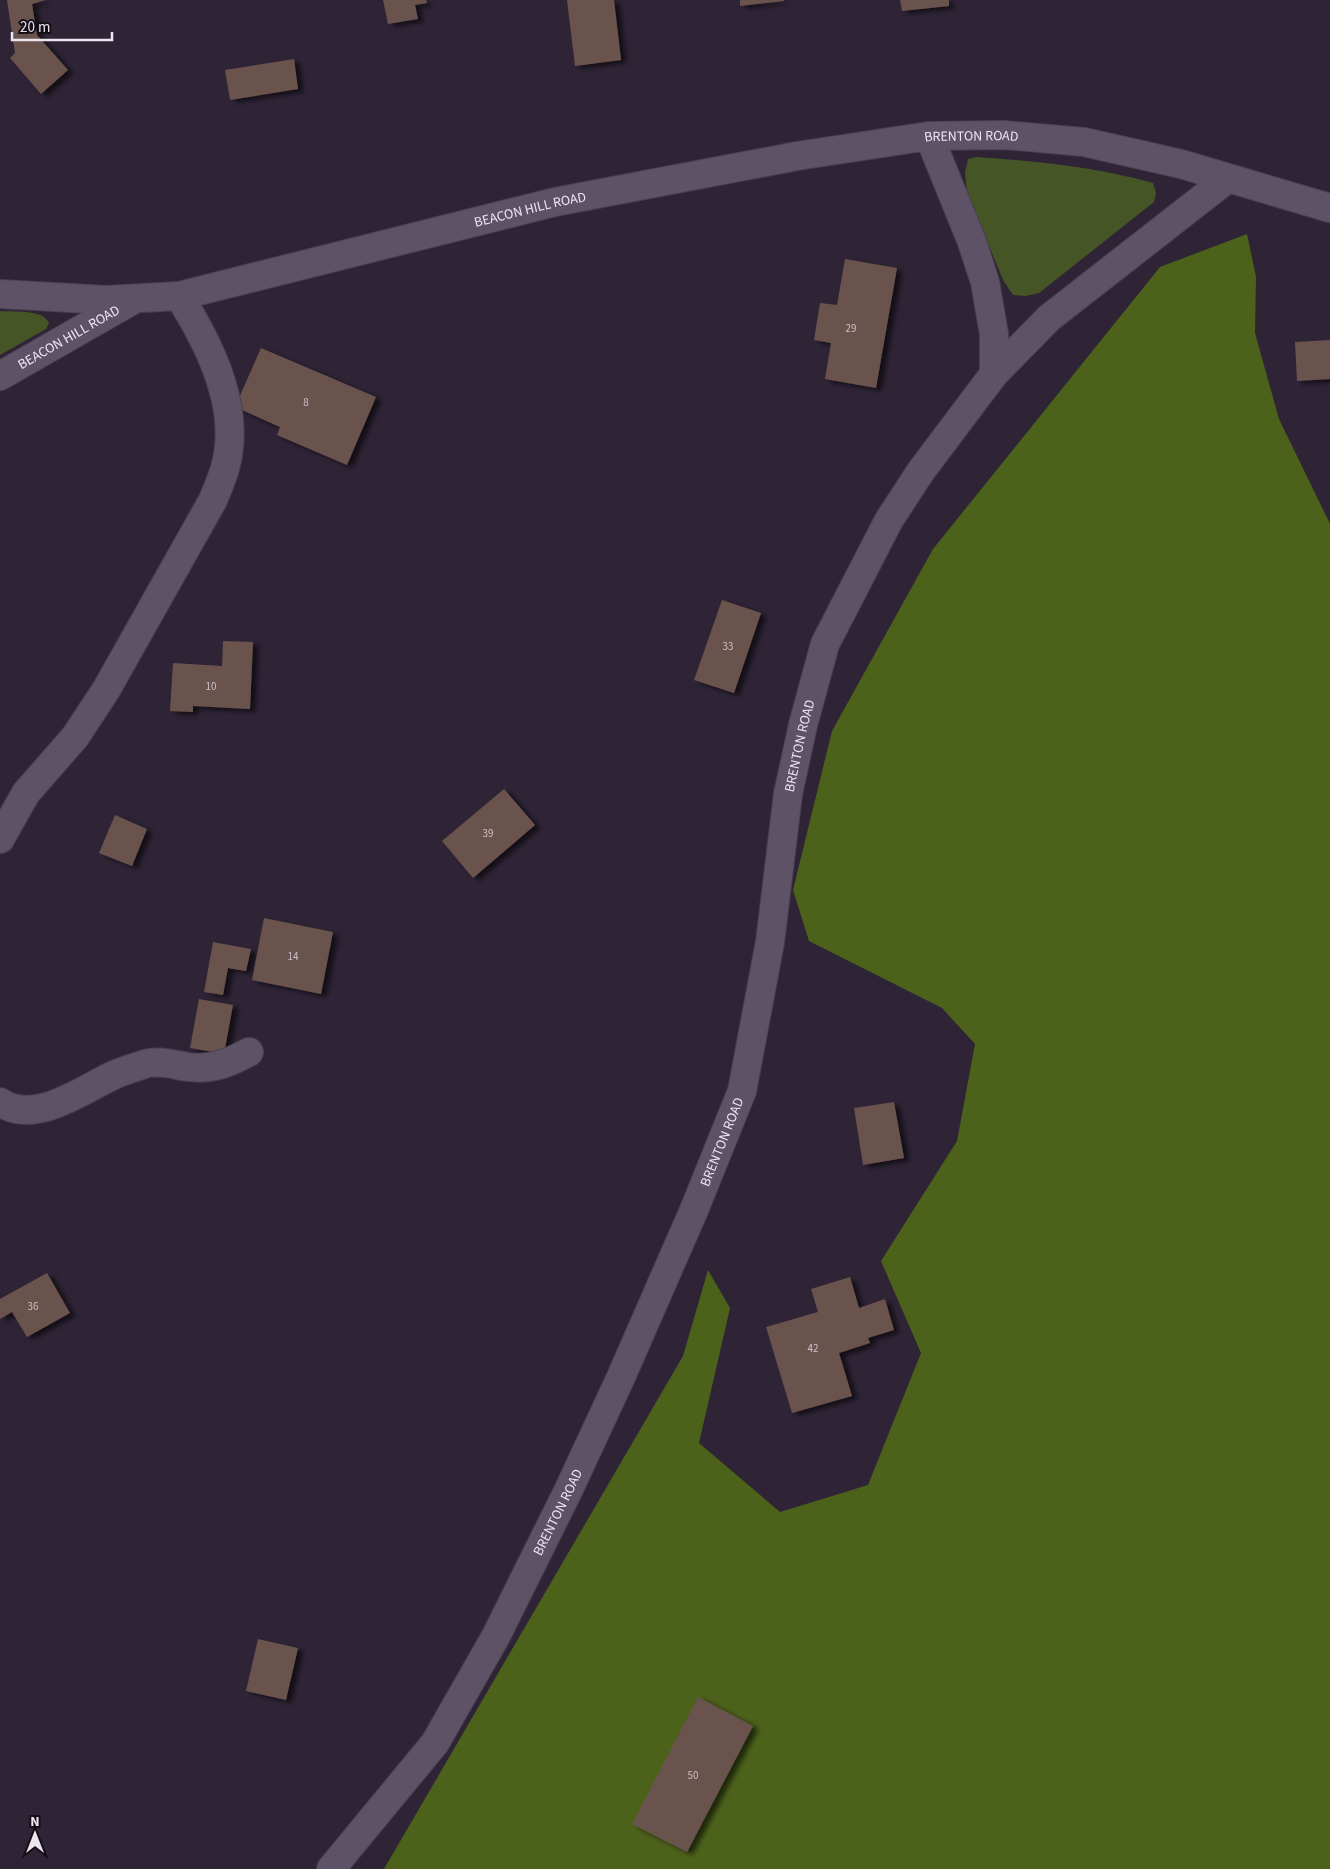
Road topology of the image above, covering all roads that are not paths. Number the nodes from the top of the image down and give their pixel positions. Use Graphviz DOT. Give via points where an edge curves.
graph roads {
  1 [pos="929,136"];
  2 [pos="1227,179"];
  3 [pos="1330,208"];
  4 [pos="0,294"];
  5 [pos="180,296"];
  6 [pos="136,299"];
  7 [pos="994,374"];
  8 [pos="0,376"];
  9 [pos="0,839"];
  10 [pos="249,1052"];
  11 [pos="0,1102"];
  12 [pos="331,1869"];
  1 -- 2 [label="street, BRENTON ROAD" via="1004,135 1084,142 1181,164"];
  1 -- 5 [label="street, BEACON HILL ROAD" via="797,156 555,202"];
  1 -- 7 [label="street, BRENTON ROAD" via="972,242 984,282 994,334"];
  2 -- 3 [label="street, BRENTON ROAD"];
  2 -- 7 [label="street, BRENTON ROAD" via="1049,318"];
  4 -- 6 [label="street, BEACON HILL ROAD"];
  5 -- 6 [label="street, BEACON HILL ROAD"];
  5 -- 9 [label="street" via="202,333 225,398 230,439 226,468 212,500 106,690 75,737 26,793"];
  6 -- 8 [label="street, BEACON HILL ROAD"];
  7 -- 12 [label="street, BRENTON ROAD" via="921,471 889,520 825,644 788,794 770,942 742,1090 694,1210 620,1377 496,1636 435,1743"];
  10 -- 11 [label="street" via="213,1068 146,1063 68,1100 45,1107 25,1109"];
}
